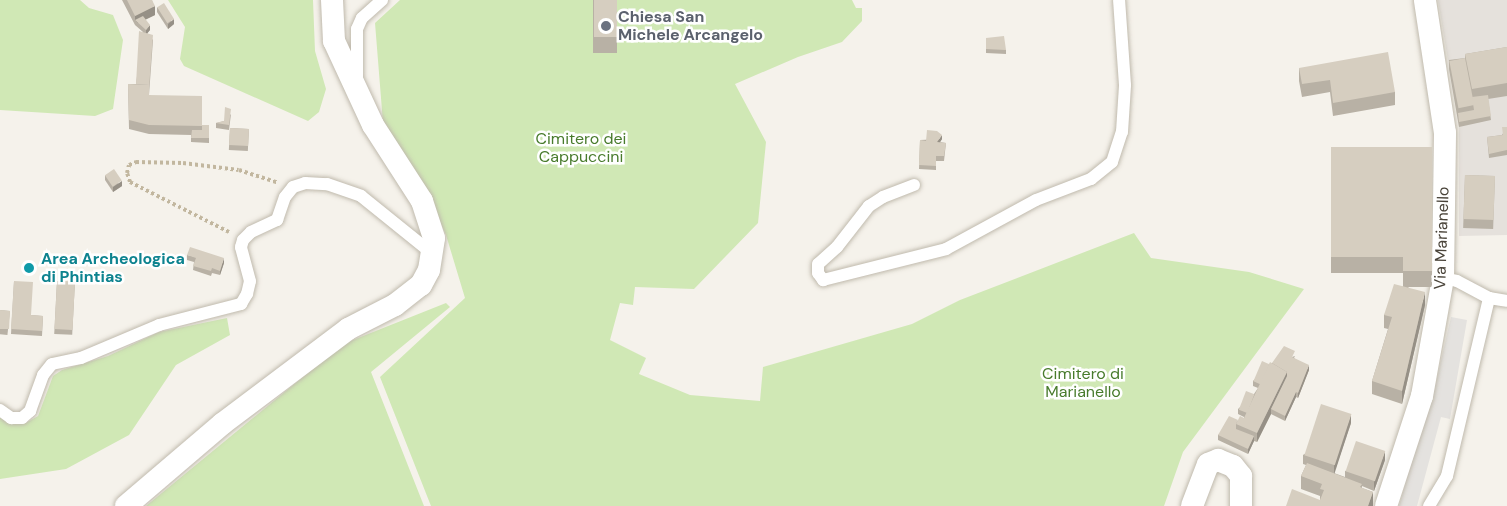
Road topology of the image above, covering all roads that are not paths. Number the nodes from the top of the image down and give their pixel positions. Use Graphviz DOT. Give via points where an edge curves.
graph roads {
  1 [pos="332,0"];
  2 [pos="382,0"];
  3 [pos="1119,0"];
  4 [pos="1425,0"];
  5 [pos="369,6"];
  6 [pos="357,89"];
  7 [pos="914,185"];
  8 [pos="433,254"];
  9 [pos="1443,278"];
  10 [pos="1489,297"];
  11 [pos="1507,301"];
  12 [pos="0,410"];
  13 [pos="126,506"];
  14 [pos="1192,506"];
  15 [pos="1241,506"];
  16 [pos="1386,506"];
  17 [pos="1429,506"];
  1 -- 6 [label="street" via="334,41"];
  2 -- 5 [label="lane"];
  3 -- 7 [label="lane" via="1125,85 1122,132 1112,162 1091,179 1036,200 946,249 823,280 818,264 837,247 868,206"];
  4 -- 9 [label="street, Via Marianello" via="1445,133"];
  5 -- 6 [label="lane" via="357,30"];
  6 -- 8 [label="street" via="374,126 422,201 434,238"];
  8 -- 12 [label="lane" via="361,196 327,184 292,187 278,220 245,235 241,247 250,281 241,304 159,325 81,358 52,364 43,375 30,411 22,418 11,418"];
  8 -- 13 [label="street" via="421,285 395,305 348,330 222,424"];
  9 -- 10 [label="lane"];
  9 -- 16 [label="street, Via Marianello" via="1422,396"];
  10 -- 11 [label="lane"];
  10 -- 17 [label="lane" via="1447,476"];
  14 -- 15 [label="street" via="1208,464 1218,460 1233,466 1241,476"];
}
